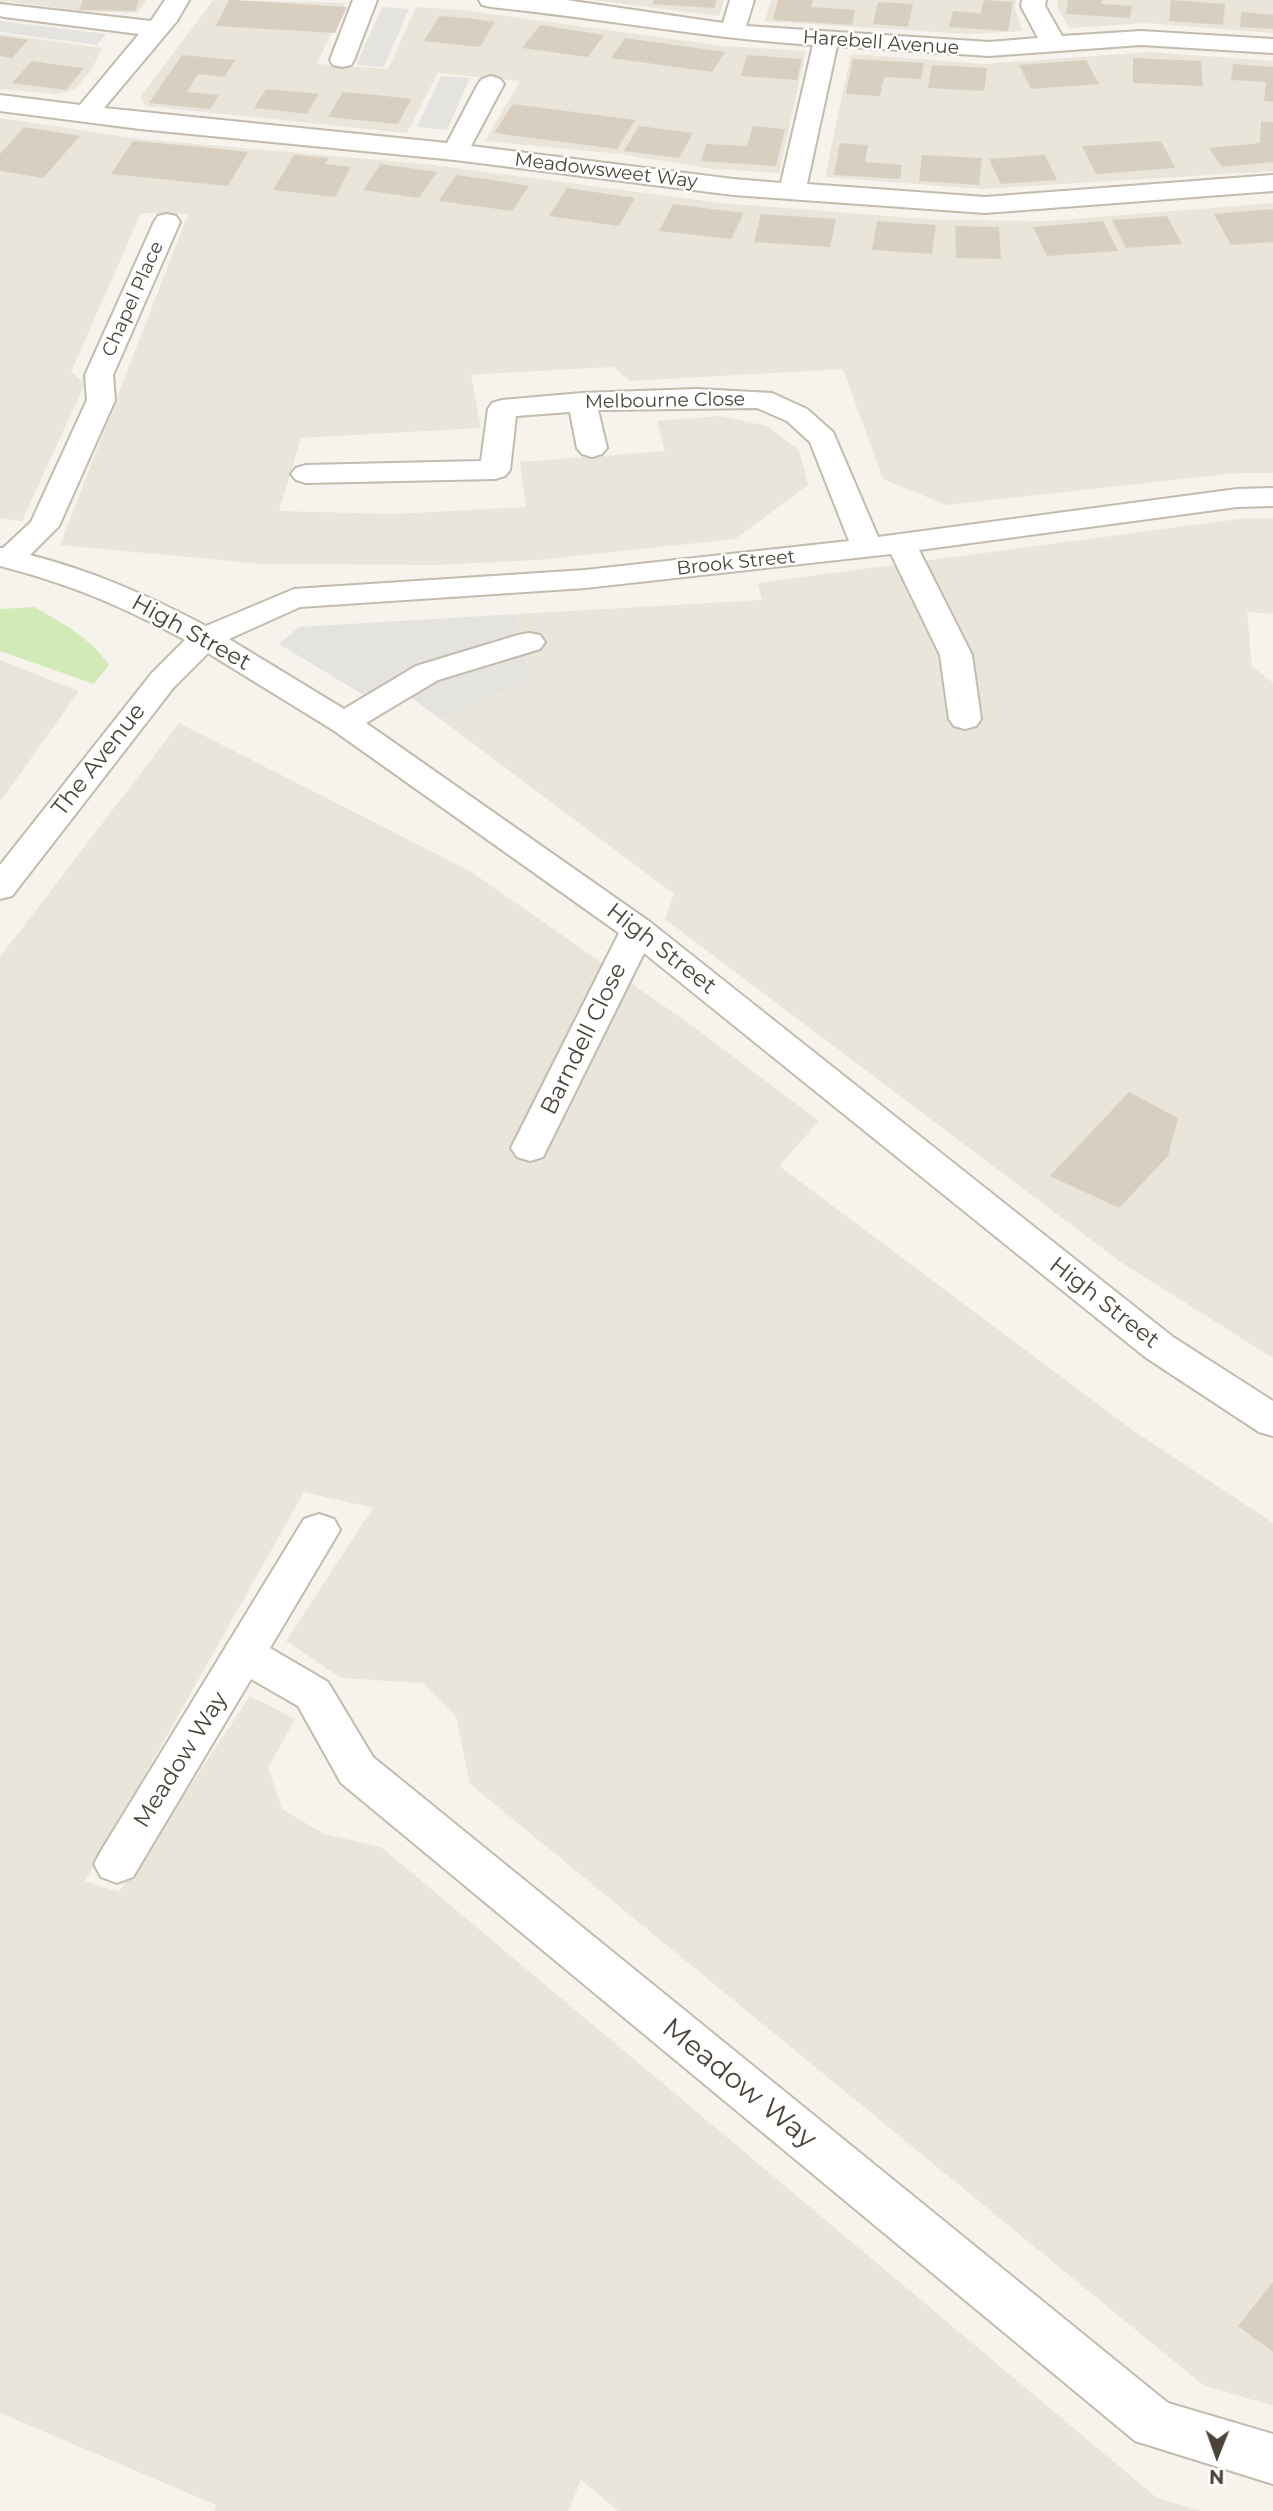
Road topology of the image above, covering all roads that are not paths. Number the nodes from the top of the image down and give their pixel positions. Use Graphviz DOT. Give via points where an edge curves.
graph roads {
  1 [pos="177,0"];
  2 [pos="365,0"];
  3 [pos="491,0"];
  4 [pos="741,0"];
  5 [pos="1034,0"];
  6 [pos="5,10"];
  7 [pos="156,30"];
  8 [pos="732,32"];
  9 [pos="826,40"];
  10 [pos="1054,44"];
  11 [pos="1273,46"];
  12 [pos="342,60"];
  13 [pos="491,83"];
  14 [pos="0,103"];
  15 [pos="86,113"];
  16 [pos="455,152"];
  17 [pos="1273,183"];
  18 [pos="792,192"];
  19 [pos="167,222"];
  20 [pos="582,402"];
  21 [pos="592,448"];
  22 [pos="306,474"];
  23 [pos="1273,497"];
  24 [pos="901,544"];
  25 [pos="867,548"];
  26 [pos="5,558"];
  27 [pos="205,638"];
  28 [pos="529,642"];
  29 [pos="965,719"];
  30 [pos="344,723"];
  31 [pos="0,888"];
  32 [pos="638,930"];
  33 [pos="530,1148"];
  34 [pos="1273,1421"];
  35 [pos="319,1530"];
  36 [pos="246,1655"];
  37 [pos="117,1864"];
  38 [pos="1273,2459"];
  1 -- 7 [label="street"];
  2 -- 12 [label="street"];
  3 -- 8 [label="street, Harebell Avenue"];
  4 -- 8 [label="street"];
  5 -- 10 [label="street"];
  6 -- 7 [label="street"];
  7 -- 15 [label="street"];
  8 -- 9 [label="street, Harebell Avenue"];
  9 -- 10 [label="street, Harebell Avenue" via="989,49"];
  9 -- 18 [label="street"];
  10 -- 11 [label="street, Harebell Avenue" via="1141,38"];
  13 -- 16 [label="street"];
  14 -- 15 [label="street, Meadowsweet Way"];
  15 -- 16 [label="street, Meadowsweet Way"];
  16 -- 18 [label="street, Meadowsweet Way"];
  17 -- 18 [label="street, Meadowsweet Way" via="985,205"];
  19 -- 26 [label="street, Chapel Place" via="99,375 101,400 44,526"];
  20 -- 21 [label="street"];
  20 -- 22 [label="street, Melbourne Close" via="502,409 495,470"];
  20 -- 25 [label="street, Melbourne Close" via="762,399 797,415 823,438"];
  23 -- 24 [label="street, Brook Street" via="1237,498"];
  24 -- 25 [label="street, Brook Street"];
  24 -- 29 [label="street" via="956,655"];
  25 -- 27 [label="street, Brook Street" via="585,579 293,598"];
  26 -- 27 [label="street, High Street" via="131,599"];
  27 -- 30 [label="street, High Street"];
  27 -- 31 [label="street, The Avenue" via="159,684"];
  28 -- 30 [label="street" via="427,673"];
  30 -- 32 [label="street, High Street"];
  32 -- 33 [label="street, Barndell Close"];
  32 -- 34 [label="street, High Street" via="1159,1347"];
  35 -- 36 [label="street, Meadow Way"];
  36 -- 37 [label="street, Meadow Way"];
  36 -- 38 [label="street, Meadow Way" via="313,1694 357,1770 1153,2424"];
}
